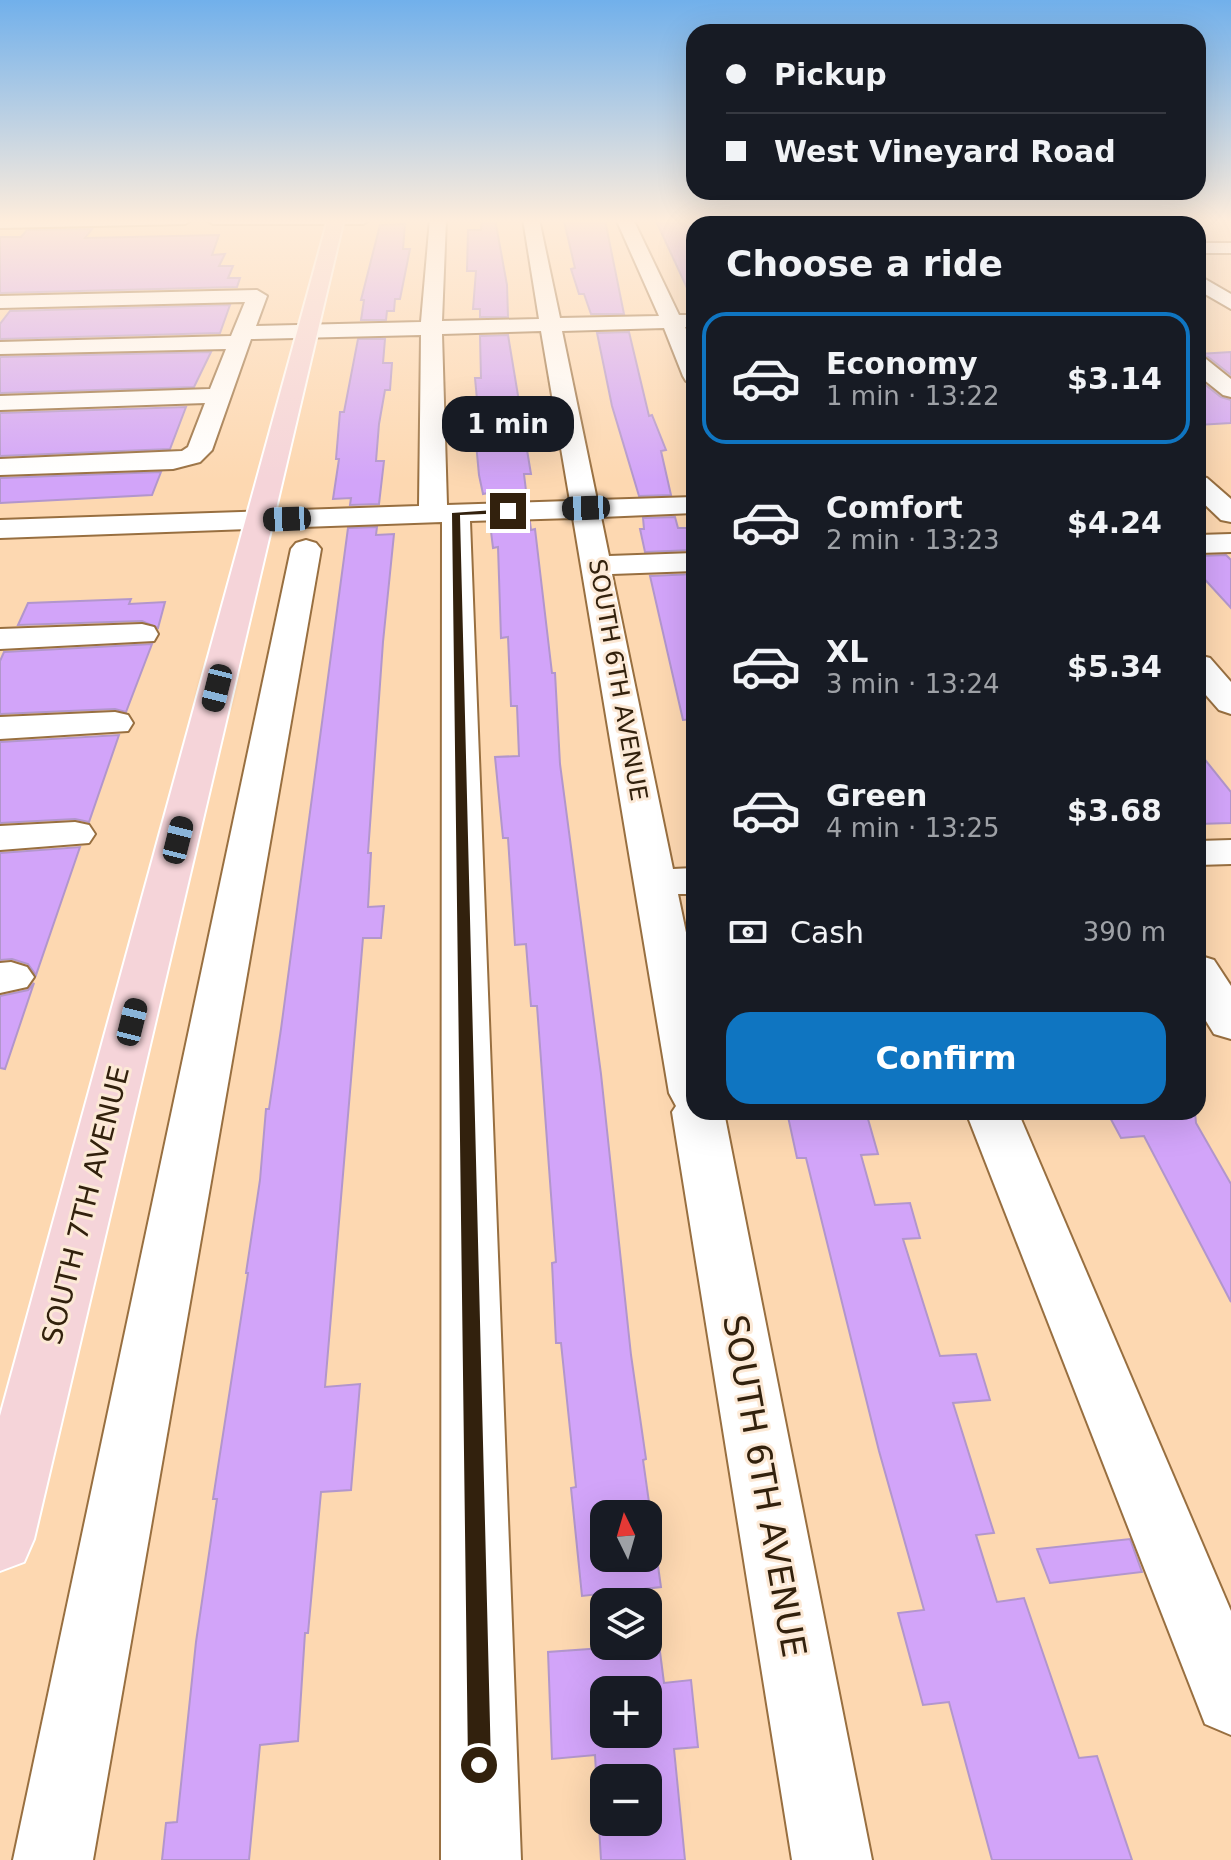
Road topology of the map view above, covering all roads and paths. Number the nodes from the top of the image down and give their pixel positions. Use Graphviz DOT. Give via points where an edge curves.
graph roads {
  1 [pos="253,306"];
  2 [pos="316,306"];
  3 [pos="432,306"];
  4 [pos="547,306"];
  5 [pos="683,321"];
  6 [pos="550,325"];
  7 [pos="431,328"];
  8 [pos="310,331"];
  9 [pos="242,337"];
  10 [pos="0,348"];
  11 [pos="1206,370"];
  12 [pos="1231,390"];
  13 [pos="219,396"];
  14 [pos="0,403"];
  15 [pos="0,467"];
  16 [pos="1206,486"];
  17 [pos="1231,486"];
  18 [pos="1206,492"];
  19 [pos="686,505"];
  20 [pos="586,508"];
  21 [pos="444,513"];
  22 [pos="1231,514"];
  23 [pos="260,520"];
  24 [pos="0,529"];
  25 [pos="1231,543"];
  26 [pos="1206,544"];
  27 [pos="306,549"];
  28 [pos="686,562"];
  29 [pos="597,565"];
  30 [pos="142,634"];
  31 [pos="0,639"];
  32 [pos="1206,674"];
  33 [pos="1231,703"];
  34 [pos="115,723"];
  35 [pos="0,728"];
  36 [pos="75,834"];
  37 [pos="0,838"];
  38 [pos="1231,852"];
  39 [pos="1206,853"];
  40 [pos="674,882"];
  41 [pos="1206,983"];
  42 [pos="686,1009"];
  43 [pos="1231,1023"];
  44 [pos="699,1120"];
  45 [pos="995,1120"];
  46 [pos="0,1539"];
  47 [pos="1231,1698"];
  48 [pos="53,1860"];
  49 [pos="481,1860"];
  50 [pos="832,1860"];
  1 -- 9 [label="street"];
  2 -- 8 [label="main road, SOUTH 7TH AVENUE"];
  3 -- 7 [label="street"];
  4 -- 6 [label="street, SOUTH 6TH AVENUE"];
  5 -- 6 [label="street"];
  6 -- 7 [label="street"];
  6 -- 20 [label="street, SOUTH 6TH AVENUE"];
  7 -- 8 [label="street"];
  7 -- 21 [label="street"];
  8 -- 9 [label="street"];
  8 -- 23 [label="main road, SOUTH 7TH AVENUE"];
  9 -- 10 [label="street"];
  9 -- 13 [label="street"];
  11 -- 12 [label="street"];
  13 -- 14 [label="street"];
  13 -- 15 [label="street" via="199,450 191,457"];
  16 -- 17 [label="street"];
  18 -- 22 [label="street"];
  19 -- 20 [label="street"];
  20 -- 21 [label="street"];
  20 -- 29 [label="street, SOUTH 6TH AVENUE"];
  21 -- 23 [label="street"];
  21 -- 49 [label="street"];
  23 -- 24 [label="street"];
  23 -- 46 [label="main road, SOUTH 7TH AVENUE"];
  25 -- 26 [label="street"];
  27 -- 48 [label="street"];
  28 -- 29 [label="street"];
  29 -- 40 [label="street, SOUTH 6TH AVENUE"];
  30 -- 31 [label="street"];
  32 -- 33 [label="street"];
  34 -- 35 [label="street"];
  36 -- 37 [label="street"];
  38 -- 39 [label="street"];
  40 -- 42 [label="street, SOUTH 6TH AVENUE"];
  41 -- 43 [label="street"];
  44 -- 50 [label="street, SOUTH 6TH AVENUE"];
  45 -- 47 [label="street"];
}
